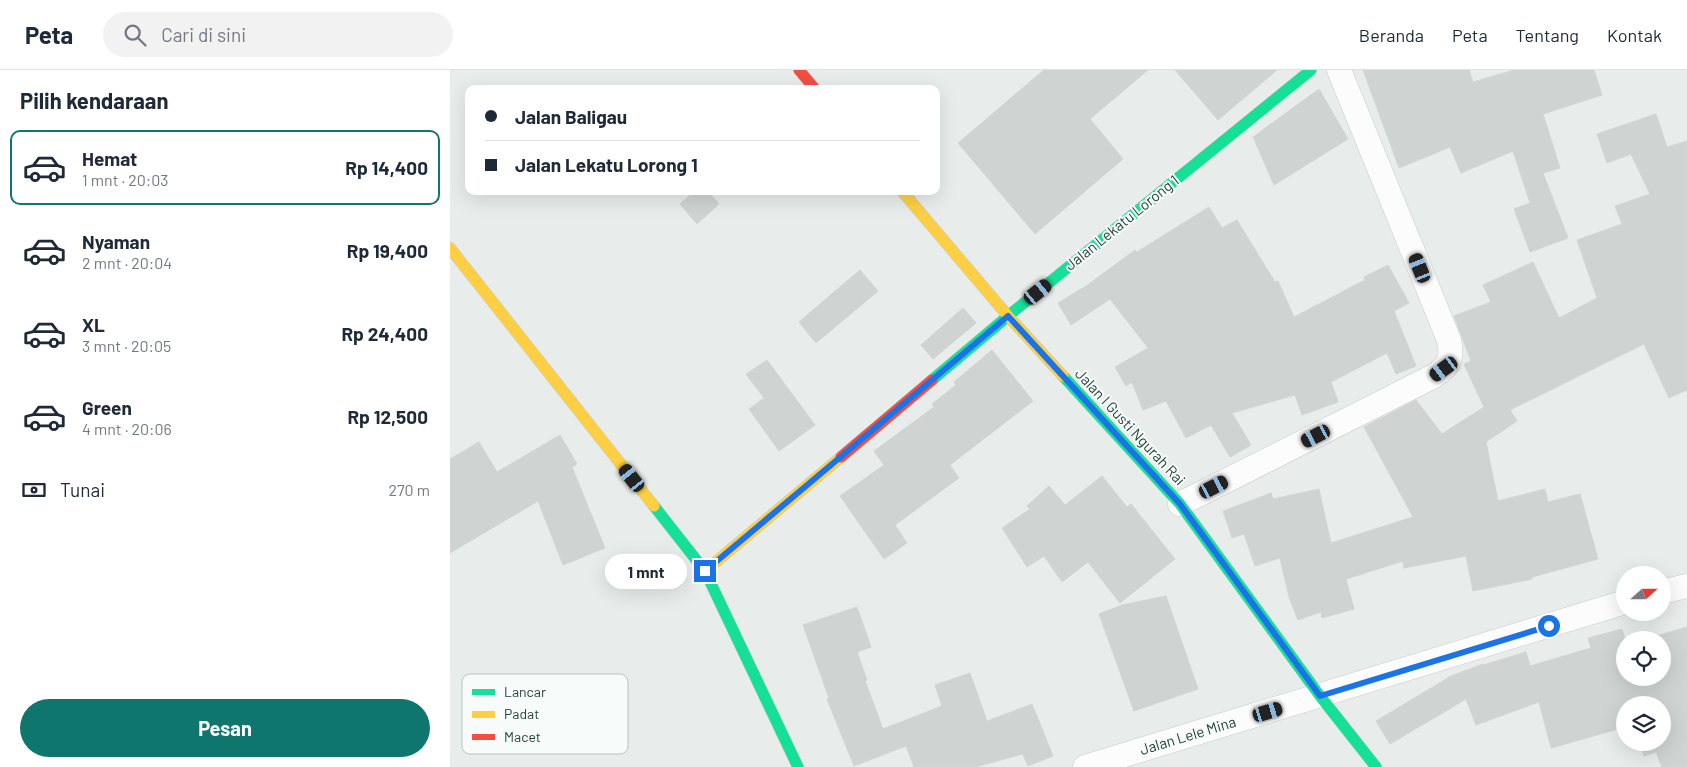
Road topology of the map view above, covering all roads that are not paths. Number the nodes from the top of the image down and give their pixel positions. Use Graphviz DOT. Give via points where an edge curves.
graph roads {
  1 [pos="799,70"];
  2 [pos="1311,70"];
  3 [pos="1339,70"];
  4 [pos="812,85"];
  5 [pos="905,195"];
  6 [pos="450,248"];
  7 [pos="1008,316"];
  8 [pos="1180,504"];
  9 [pos="705,571"];
  10 [pos="1687,586"];
  11 [pos="1671,590"];
  12 [pos="1616,605"];
  13 [pos="1320,696"];
  14 [pos="1110,763"];
  15 [pos="798,767"];
  16 [pos="1085,767"];
  17 [pos="1376,767"];
  1 -- 4 [label="street"];
  2 -- 7 [label="street, Jalan Lekatu Lorong 1"];
  3 -- 8 [label="street" via="1449,340 1449,360 1444,369 1434,376"];
  5 -- 7 [label="street, Jalan I Gusti Ngurah Rai"];
  6 -- 9 [label="street"];
  7 -- 8 [label="street, Jalan I Gusti Ngurah Rai"];
  7 -- 9 [label="street, Jalan Lekatu Lorong 1"];
  8 -- 13 [label="street, Jalan I Gusti Ngurah Rai"];
  9 -- 15 [label="street"];
  10 -- 11 [label="street"];
  12 -- 13 [label="street, Jalan Lele Mina"];
  13 -- 14 [label="street, Jalan Lele Mina"];
  13 -- 17 [label="street, Jalan I Gusti Ngurah Rai"];
  14 -- 16 [label="street, Jalan Lele Mina"];
}
